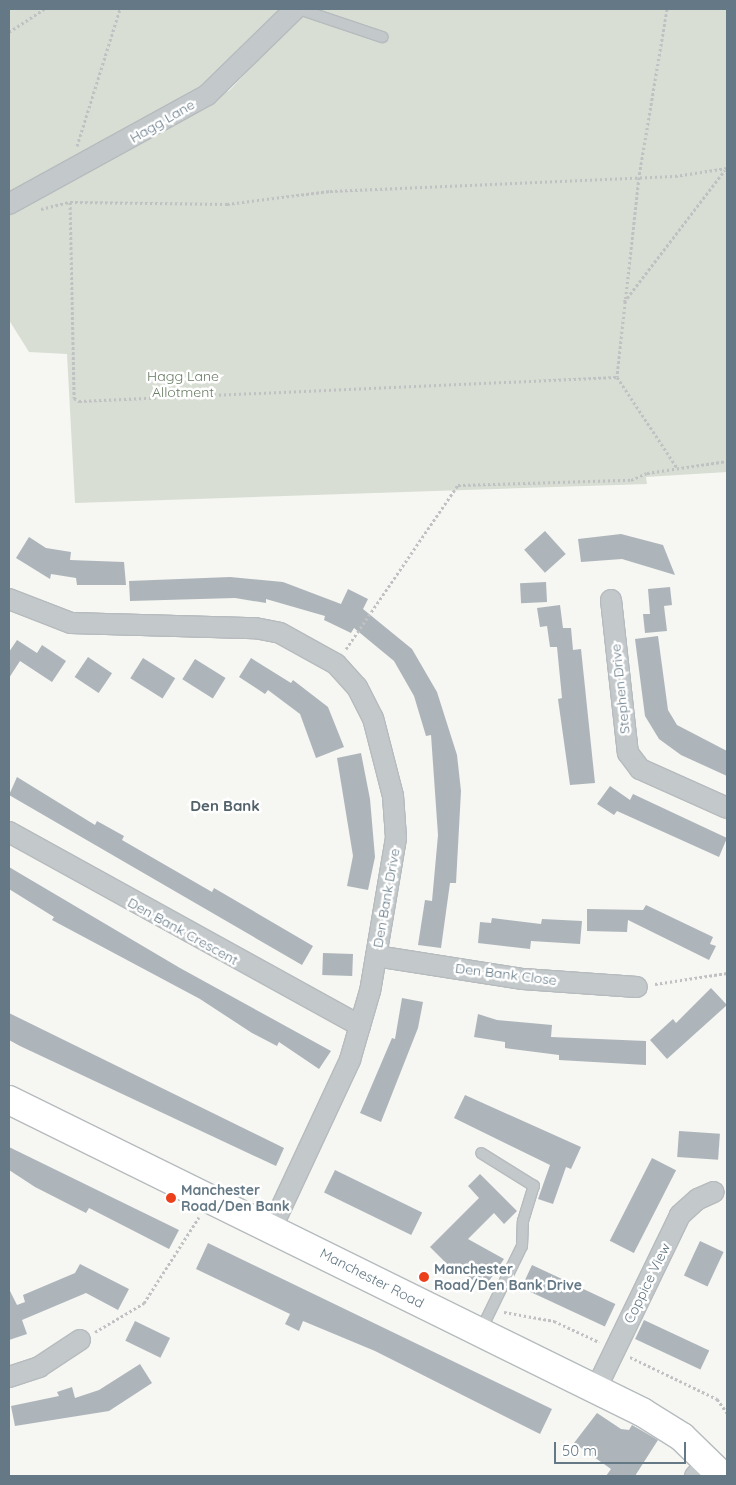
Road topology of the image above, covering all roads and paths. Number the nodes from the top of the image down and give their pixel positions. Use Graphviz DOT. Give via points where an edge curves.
graph roads {
  1 [pos="44,9"];
  2 [pos="120,9"];
  3 [pos="297,9"];
  4 [pos="667,9"];
  5 [pos="9,32"];
  6 [pos="382,37"];
  7 [pos="726,169"];
  8 [pos="67,176"];
  9 [pos="639,177"];
  10 [pos="70,202"];
  11 [pos="9,204"];
  12 [pos="35,210"];
  13 [pos="623,304"];
  14 [pos="617,377"];
  15 [pos="727,462"];
  16 [pos="678,469"];
  17 [pos="9,598"];
  18 [pos="611,600"];
  19 [pos="336,664"];
  20 [pos="727,808"];
  21 [pos="9,832"];
  22 [pos="376,956"];
  23 [pos="727,973"];
  24 [pos="637,987"];
  25 [pos="360,1026"];
  26 [pos="9,1100"];
  27 [pos="481,1153"];
  28 [pos="714,1192"];
  29 [pos="211,1198"];
  30 [pos="272,1227"];
  31 [pos="480,1331"];
  32 [pos="80,1340"];
  33 [pos="9,1377"];
  34 [pos="596,1389"];
  35 [pos="715,1471"];
  1 -- 5 [label="path"];
  2 -- 8 [label="path"];
  3 -- 6 [label="lane"];
  3 -- 8 [label="street, Hagg Lane" via="208,95"];
  4 -- 9 [label="path"];
  7 -- 9 [label="path"];
  7 -- 13 [label="path"];
  8 -- 11 [label="street, Hagg Lane"];
  9 -- 10 [label="path" via="330,191 227,204"];
  9 -- 13 [label="path"];
  10 -- 12 [label="path"];
  10 -- 14 [label="path" via="74,398 79,402"];
  13 -- 14 [label="path"];
  14 -- 16 [label="path"];
  15 -- 16 [label="path"];
  16 -- 19 [label="path" via="648,473 631,480 458,485"];
  17 -- 19 [label="street, Den Bank Drive" via="71,623 255,628 309,646"];
  18 -- 20 [label="street, Stephen Drive" via="628,753 640,769"];
  19 -- 22 [label="street, Den Bank Drive" via="358,687 373,718 394,796 396,838"];
  21 -- 25 [label="street, Den Bank Crescent"];
  22 -- 24 [label="street, Den Bank Close" via="523,978"];
  22 -- 25 [label="street, Den Bank Drive"];
  23 -- 24 [label="path"];
  25 -- 30 [label="street, Den Bank Drive" via="350,1060"];
  26 -- 29 [label="main road, Manchester Road"];
  27 -- 31 [label="lane" via="534,1186 522,1222 522,1246"];
  28 -- 34 [label="street, Coppice View" via="698,1199 680,1216"];
  29 -- 30 [label="main road, Manchester Road"];
  29 -- 32 [label="path" via="144,1303"];
  30 -- 31 [label="main road, Manchester Road"];
  31 -- 34 [label="main road, Manchester Road"];
  32 -- 33 [label="street" via="38,1367"];
  34 -- 35 [label="main road, Manchester Road" via="682,1437"];
}
